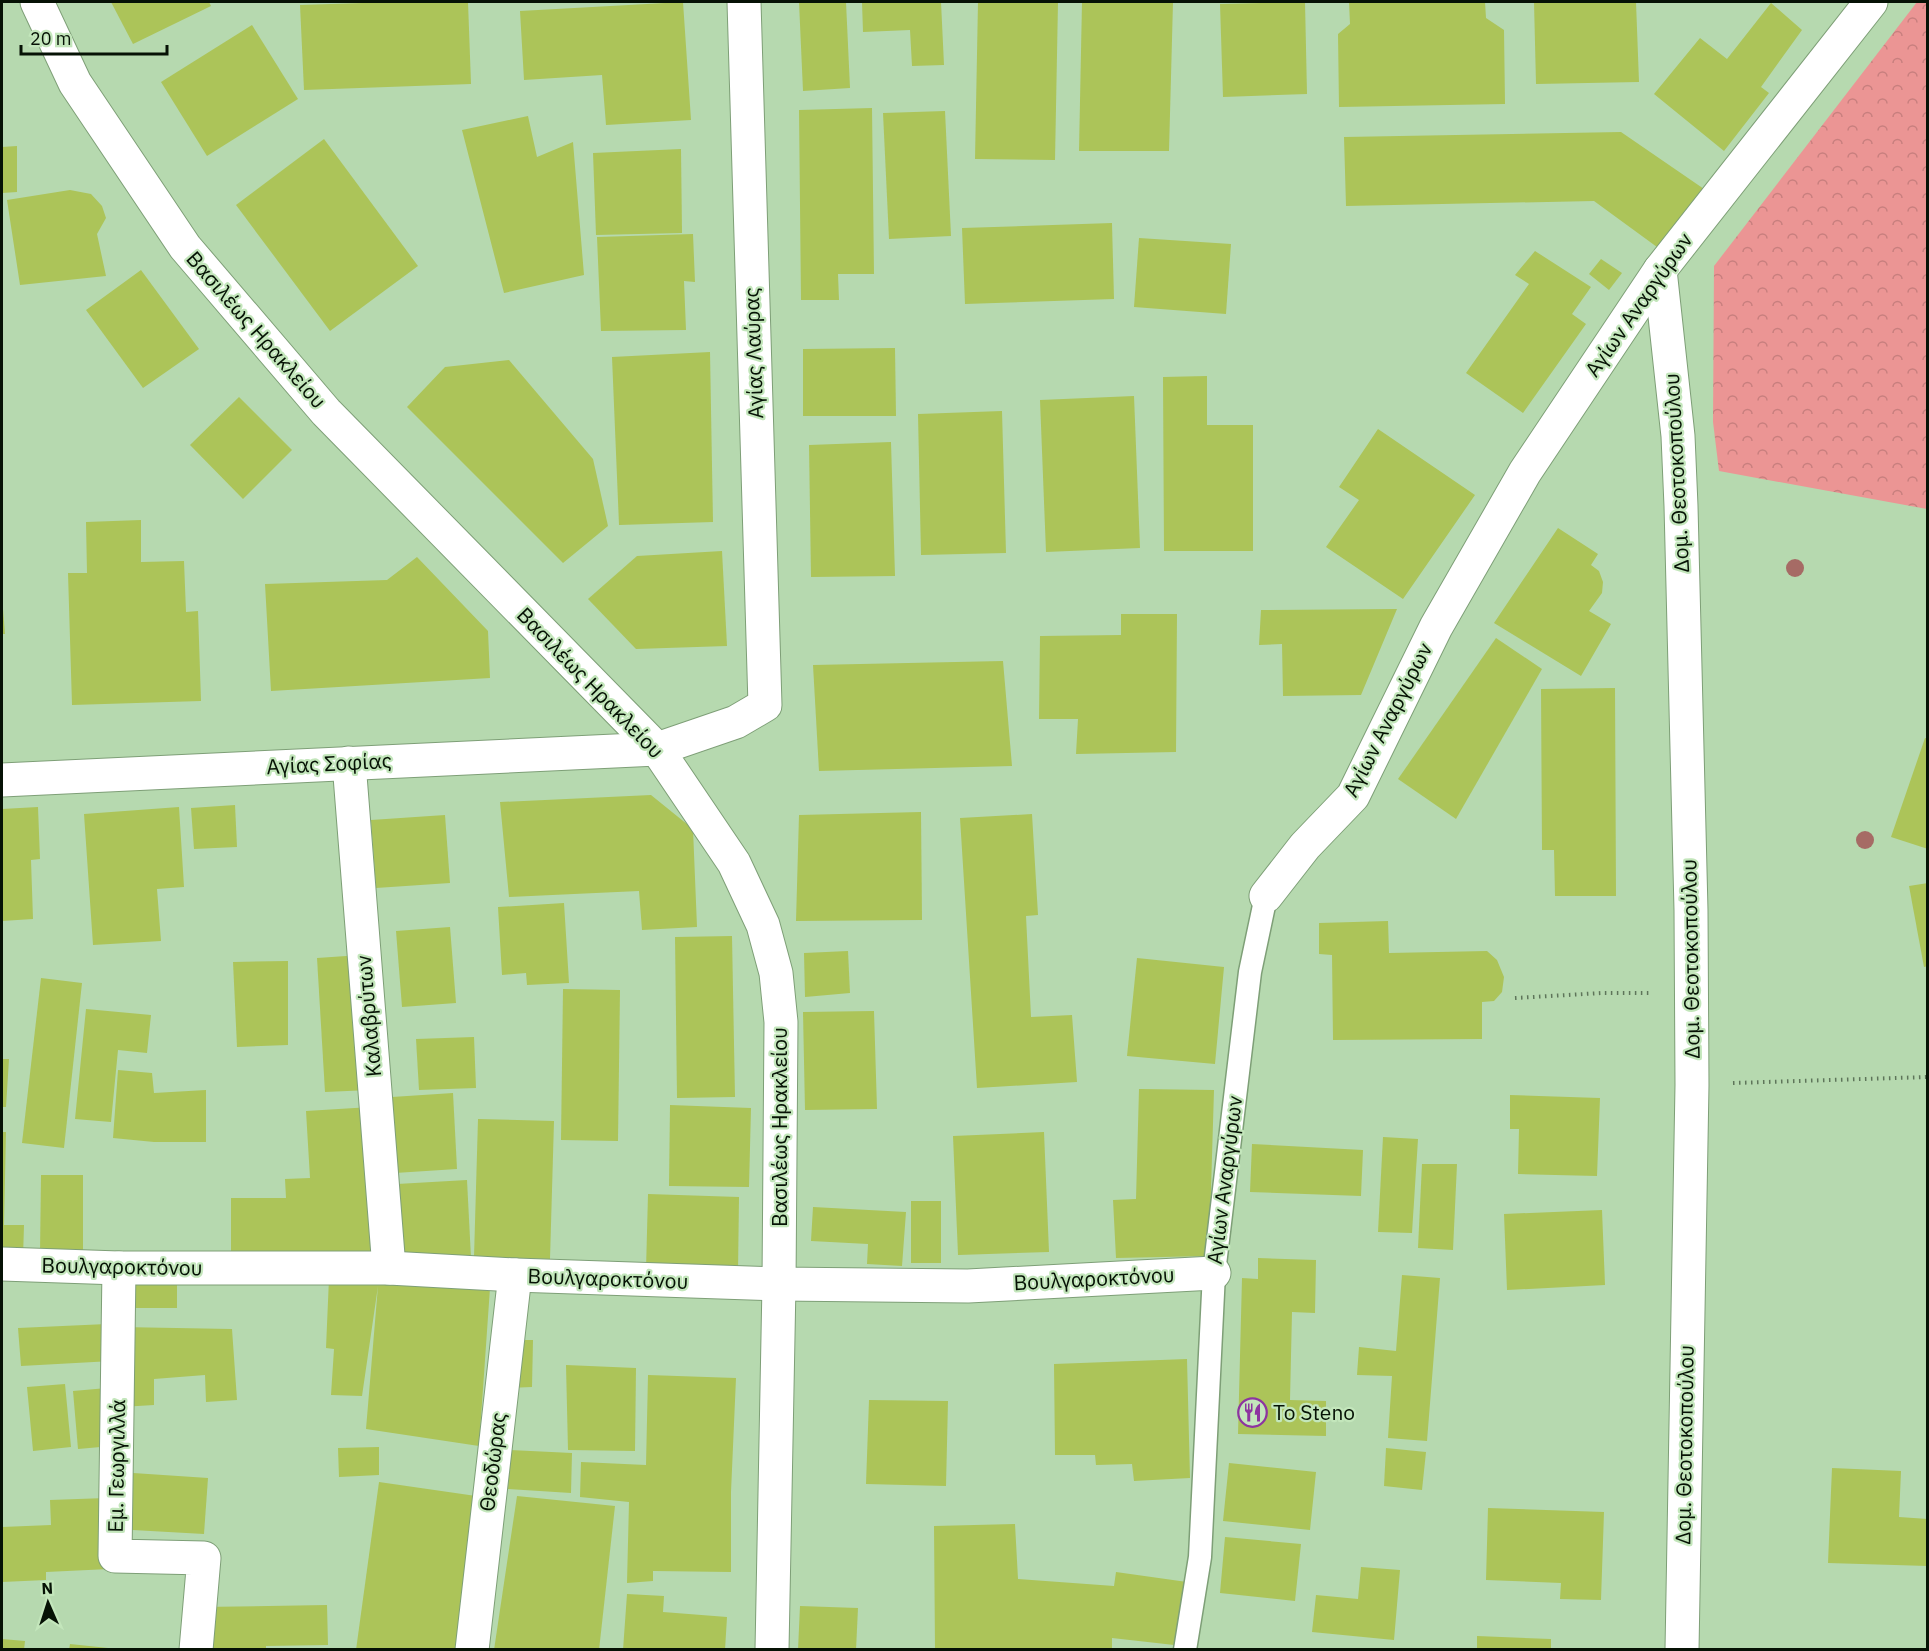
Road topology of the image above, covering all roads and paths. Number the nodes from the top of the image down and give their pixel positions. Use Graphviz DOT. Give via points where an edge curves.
graph roads {
  1 [pos="38,2"];
  2 [pos="744,2"];
  3 [pos="1871,2"];
  4 [pos="1662,284"];
  5 [pos="765,705"];
  6 [pos="657,749"];
  7 [pos="349,764"];
  8 [pos="2,780"];
  9 [pos="1266,896"];
  10 [pos="1602,993"];
  11 [pos="1515,998"];
  12 [pos="1928,1077"];
  13 [pos="1692,1085"];
  14 [pos="2,1264"];
  15 [pos="119,1268"];
  16 [pos="389,1268"];
  17 [pos="1214,1274"];
  18 [pos="515,1275"];
  19 [pos="779,1284"];
  20 [pos="196,1650"];
  21 [pos="472,1650"];
  22 [pos="772,1650"];
  23 [pos="1185,1650"];
  24 [pos="1682,1650"];
  1 -- 6 [label="street, Βασιλέως Ηρακλείου" via="75,83 185,247 326,412"];
  2 -- 5 [label="street, Αγίας Λαύρας"];
  3 -- 4 [label="street, Αγίων Αναργύρων"];
  4 -- 9 [label="street, Αγίων Αναργύρων" via="1525,472 1436,627 1353,796 1305,846"];
  4 -- 13 [label="street, Δομ. Θεοτοκοπούλου" via="1681,506 1692,910"];
  5 -- 6 [label="street, Αγίας Σοφίας" via="736,722"];
  6 -- 7 [label="street, Αγίας Σοφίας"];
  6 -- 19 [label="street, Βασιλέως Ηρακλείου" via="734,863 763,925 776,973 781,1022"];
  7 -- 8 [label="street, Αγίας Σοφίας"];
  7 -- 16 [label="street, Καλαβρύτων"];
  9 -- 17 [label="lane, Αγίων Αναργύρων" via="1250,972"];
  10 -- 11 [label="path"];
  12 -- 13 [label="path"];
  13 -- 24 [label="street, Δομ. Θεοτοκοπούλου"];
  14 -- 15 [label="street, Βουλγαροκτόνου"];
  15 -- 16 [label="street, Βουλγαροκτόνου"];
  15 -- 20 [label="street, Εμ. Γεωργιλλά" via="115,1556 204,1558"];
  16 -- 18 [label="street, Βουλγαροκτόνου"];
  17 -- 19 [label="street, Βουλγαροκτόνου" via="968,1286"];
  17 -- 23 [label="lane, Αγίων Αναργύρων" via="1200,1557"];
  18 -- 19 [label="street, Βουλγαροκτόνου"];
  18 -- 21 [label="street, Θεοδώρας"];
  19 -- 22 [label="street, Βασιλέως Ηρακλείου"];
}
